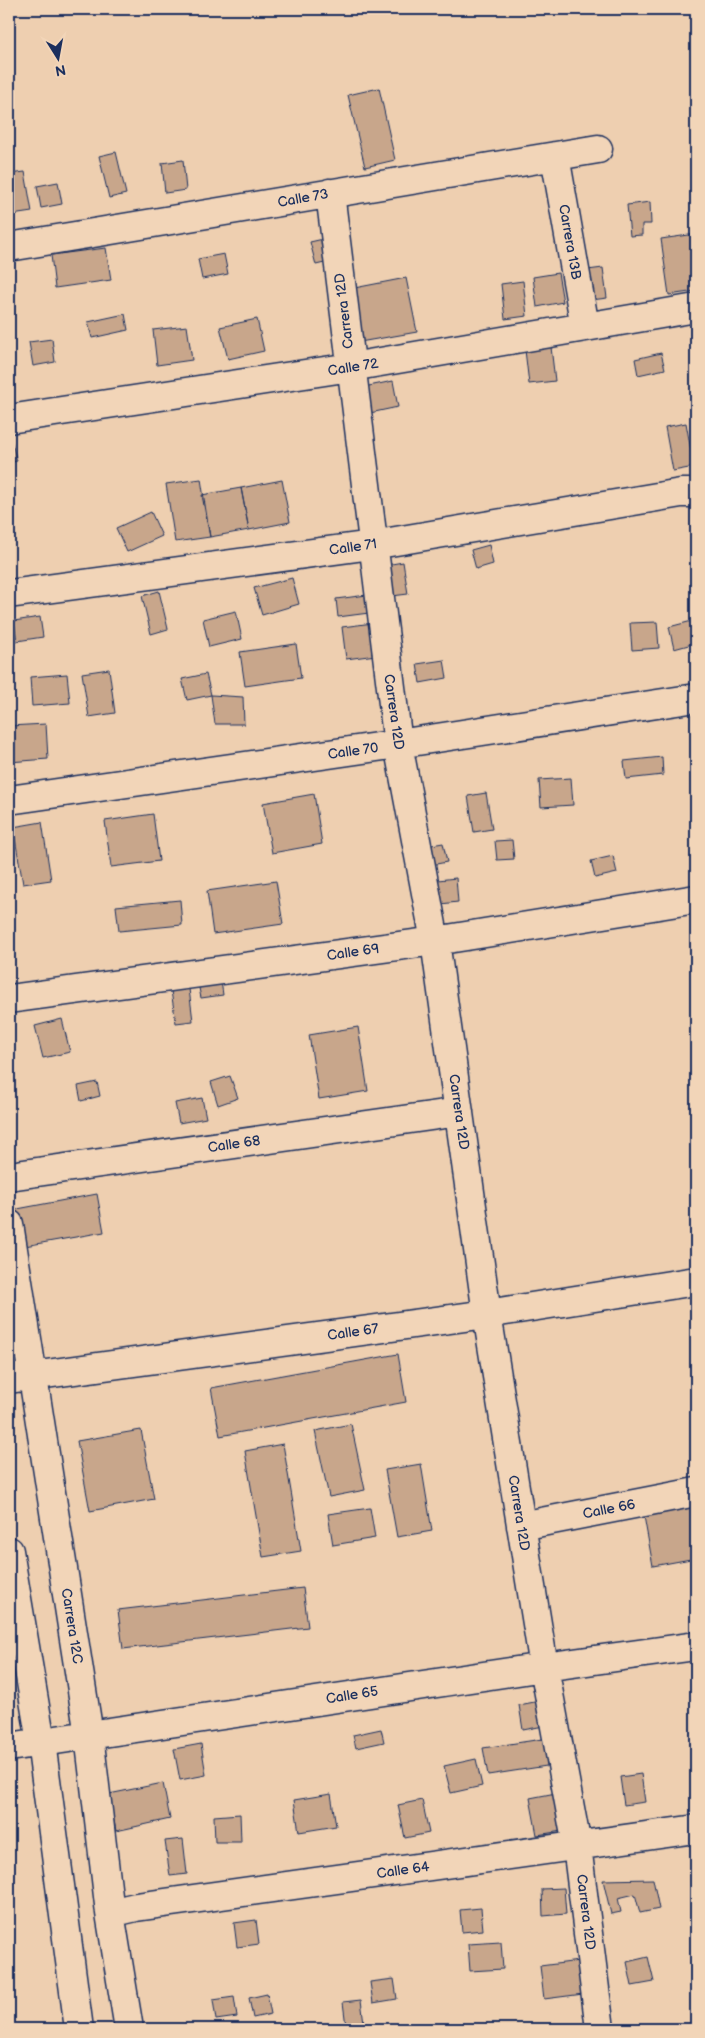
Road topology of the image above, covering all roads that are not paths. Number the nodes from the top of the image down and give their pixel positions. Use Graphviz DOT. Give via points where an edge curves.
graph roads {
  1 [pos="598,149"];
  2 [pos="555,156"];
  3 [pos="330,193"];
  4 [pos="9,247"];
  5 [pos="696,308"];
  6 [pos="585,327"];
  7 [pos="351,367"];
  8 [pos="9,419"];
  9 [pos="696,493"];
  10 [pos="372,544"];
  11 [pos="9,594"];
  12 [pos="696,698"];
  13 [pos="398,744"];
  14 [pos="9,800"];
  15 [pos="696,900"];
  16 [pos="435,940"];
  17 [pos="9,999"];
  18 [pos="459,1112"];
  19 [pos="9,1176"];
  20 [pos="9,1224"];
  21 [pos="696,1281"];
  22 [pos="487,1314"];
  23 [pos="21,1377"];
  24 [pos="696,1492"];
  25 [pos="522,1526"];
  26 [pos="10,1565"];
  27 [pos="696,1646"];
  28 [pos="544,1667"];
  29 [pos="89,1735"];
  30 [pos="41,1742"];
  31 [pos="9,1747"];
  32 [pos="696,1830"];
  33 [pos="577,1846"];
  34 [pos="110,1913"];
  35 [pos="79,2029"];
  36 [pos="129,2029"];
  37 [pos="600,2029"];
  1 -- 2 [label="street, Calle 73"];
  2 -- 3 [label="street, Calle 73"];
  2 -- 6 [label="street, Carrera 13B"];
  3 -- 4 [label="street, Calle 73"];
  3 -- 7 [label="street, Carrera 12D"];
  5 -- 6 [label="street, Calle 72"];
  6 -- 7 [label="street, Calle 72"];
  7 -- 8 [label="street, Calle 72"];
  7 -- 10 [label="street, Carrera 12D"];
  9 -- 10 [label="street, Calle 71" via="671,494"];
  10 -- 11 [label="street, Calle 71"];
  10 -- 13 [label="street, Carrera 12D"];
  12 -- 13 [label="street, Calle 70"];
  13 -- 14 [label="street, Calle 70"];
  13 -- 16 [label="street, Carrera 12D"];
  15 -- 16 [label="street, Calle 69"];
  16 -- 17 [label="street, Calle 69"];
  16 -- 18 [label="street, Carrera 12D"];
  18 -- 19 [label="street, Calle 68"];
  18 -- 22 [label="street, Carrera 12D"];
  20 -- 23 [label="street, Carrera 12C"];
  21 -- 22 [label="street, Calle 67"];
  22 -- 23 [label="street, Calle 67"];
  22 -- 25 [label="street, Carrera 12D"];
  23 -- 29 [label="street, Carrera 12C"];
  24 -- 25 [label="street, Calle 66"];
  25 -- 28 [label="street, Carrera 12D"];
  26 -- 30 [label="street"];
  27 -- 28 [label="street, Calle 65"];
  28 -- 29 [label="street, Calle 65"];
  28 -- 33 [label="street, Carrera 12D"];
  29 -- 30 [label="street, Calle 65"];
  29 -- 34 [label="street, Carrera 12C"];
  30 -- 31 [label="street, Calle 65"];
  30 -- 35 [label="street"];
  32 -- 33 [label="street, Calle 64"];
  33 -- 34 [label="street, Calle 64"];
  33 -- 37 [label="street, Carrera 12D"];
  34 -- 36 [label="street, Carrera 12C"];
}
